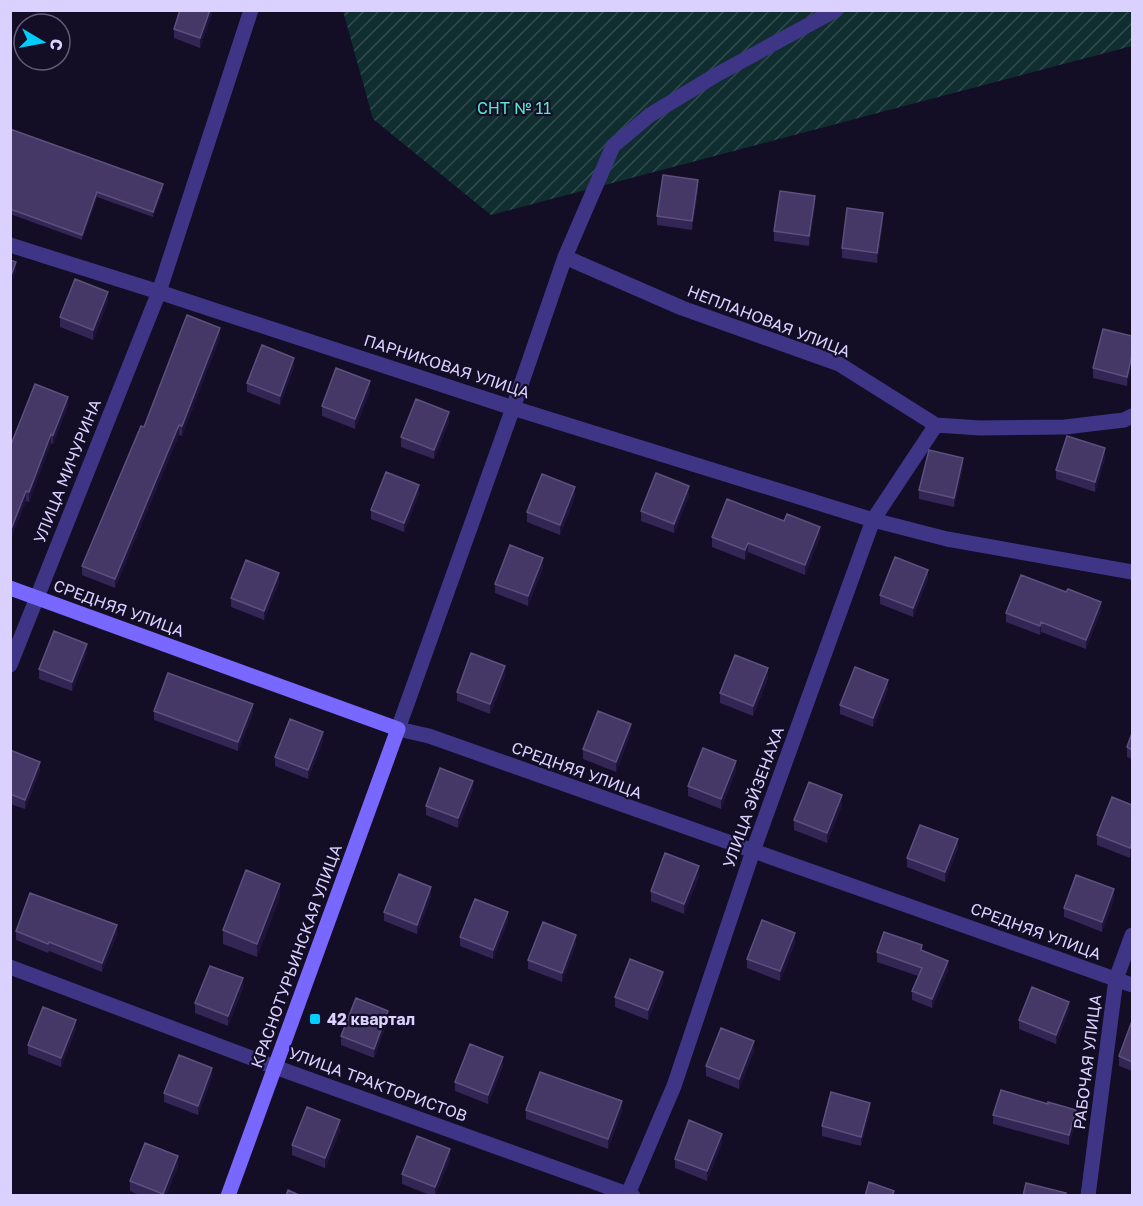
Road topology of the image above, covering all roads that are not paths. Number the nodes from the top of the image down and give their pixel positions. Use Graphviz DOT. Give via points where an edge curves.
graph roads {
  1 [pos="251,10"];
  2 [pos="836,10"];
  3 [pos="10,245"];
  4 [pos="565,257"];
  5 [pos="159,292"];
  6 [pos="513,408"];
  7 [pos="1132,416"];
  8 [pos="936,425"];
  9 [pos="873,520"];
  10 [pos="1132,572"];
  11 [pos="10,588"];
  12 [pos="38,597"];
  13 [pos="10,664"];
  14 [pos="398,729"];
  15 [pos="753,851"];
  16 [pos="1132,935"];
  17 [pos="10,967"];
  18 [pos="1116,979"];
  19 [pos="1132,985"];
  20 [pos="275,1067"];
  21 [pos="631,1195"];
  22 [pos="228,1196"];
  23 [pos="1088,1196"];
  1 -- 5 [label="street, УЛИЦА МИЧУРИНА"];
  2 -- 4 [label="street" via="716,75 650,116 613,146"];
  3 -- 5 [label="street, ПАРНИКОВАЯ УЛИЦА"];
  4 -- 6 [label="street"];
  4 -- 8 [label="street, НЕПЛАНОВАЯ УЛИЦА" via="682,308 839,364"];
  5 -- 6 [label="street, ПАРНИКОВАЯ УЛИЦА"];
  5 -- 12 [label="street, УЛИЦА МИЧУРИНА"];
  6 -- 9 [label="street, ПАРНИКОВАЯ УЛИЦА"];
  6 -- 14 [label="street"];
  7 -- 8 [label="street, НЕПЛАНОВАЯ УЛИЦА" via="1065,427"];
  8 -- 9 [label="street, УЛИЦА ЭЙЗЕНАХА"];
  9 -- 10 [label="street, ПАРНИКОВАЯ УЛИЦА" via="947,539"];
  9 -- 15 [label="street, УЛИЦА ЭЙЗЕНАХА"];
  11 -- 12 [label="main road, СРЕДНЯЯ УЛИЦА"];
  12 -- 13 [label="street, УЛИЦА МИЧУРИНА"];
  12 -- 14 [label="main road, СРЕДНЯЯ УЛИЦА"];
  14 -- 15 [label="street, СРЕДНЯЯ УЛИЦА" via="429,736"];
  14 -- 20 [label="main road, КРАСНОТУРЬИНСКАЯ УЛИЦА"];
  15 -- 18 [label="street, СРЕДНЯЯ УЛИЦА"];
  15 -- 21 [label="street, УЛИЦА ЭЙЗЕНАХА" via="674,1086"];
  16 -- 18 [label="street, РАБОЧАЯ УЛИЦА"];
  17 -- 20 [label="street, УЛИЦА ТРАКТОРИСТОВ"];
  18 -- 19 [label="street, СРЕДНЯЯ УЛИЦА"];
  18 -- 23 [label="street, РАБОЧАЯ УЛИЦА"];
  20 -- 21 [label="street, УЛИЦА ТРАКТОРИСТОВ"];
  20 -- 22 [label="main road, КРАСНОТУРЬИНСКАЯ УЛИЦА"];
}
